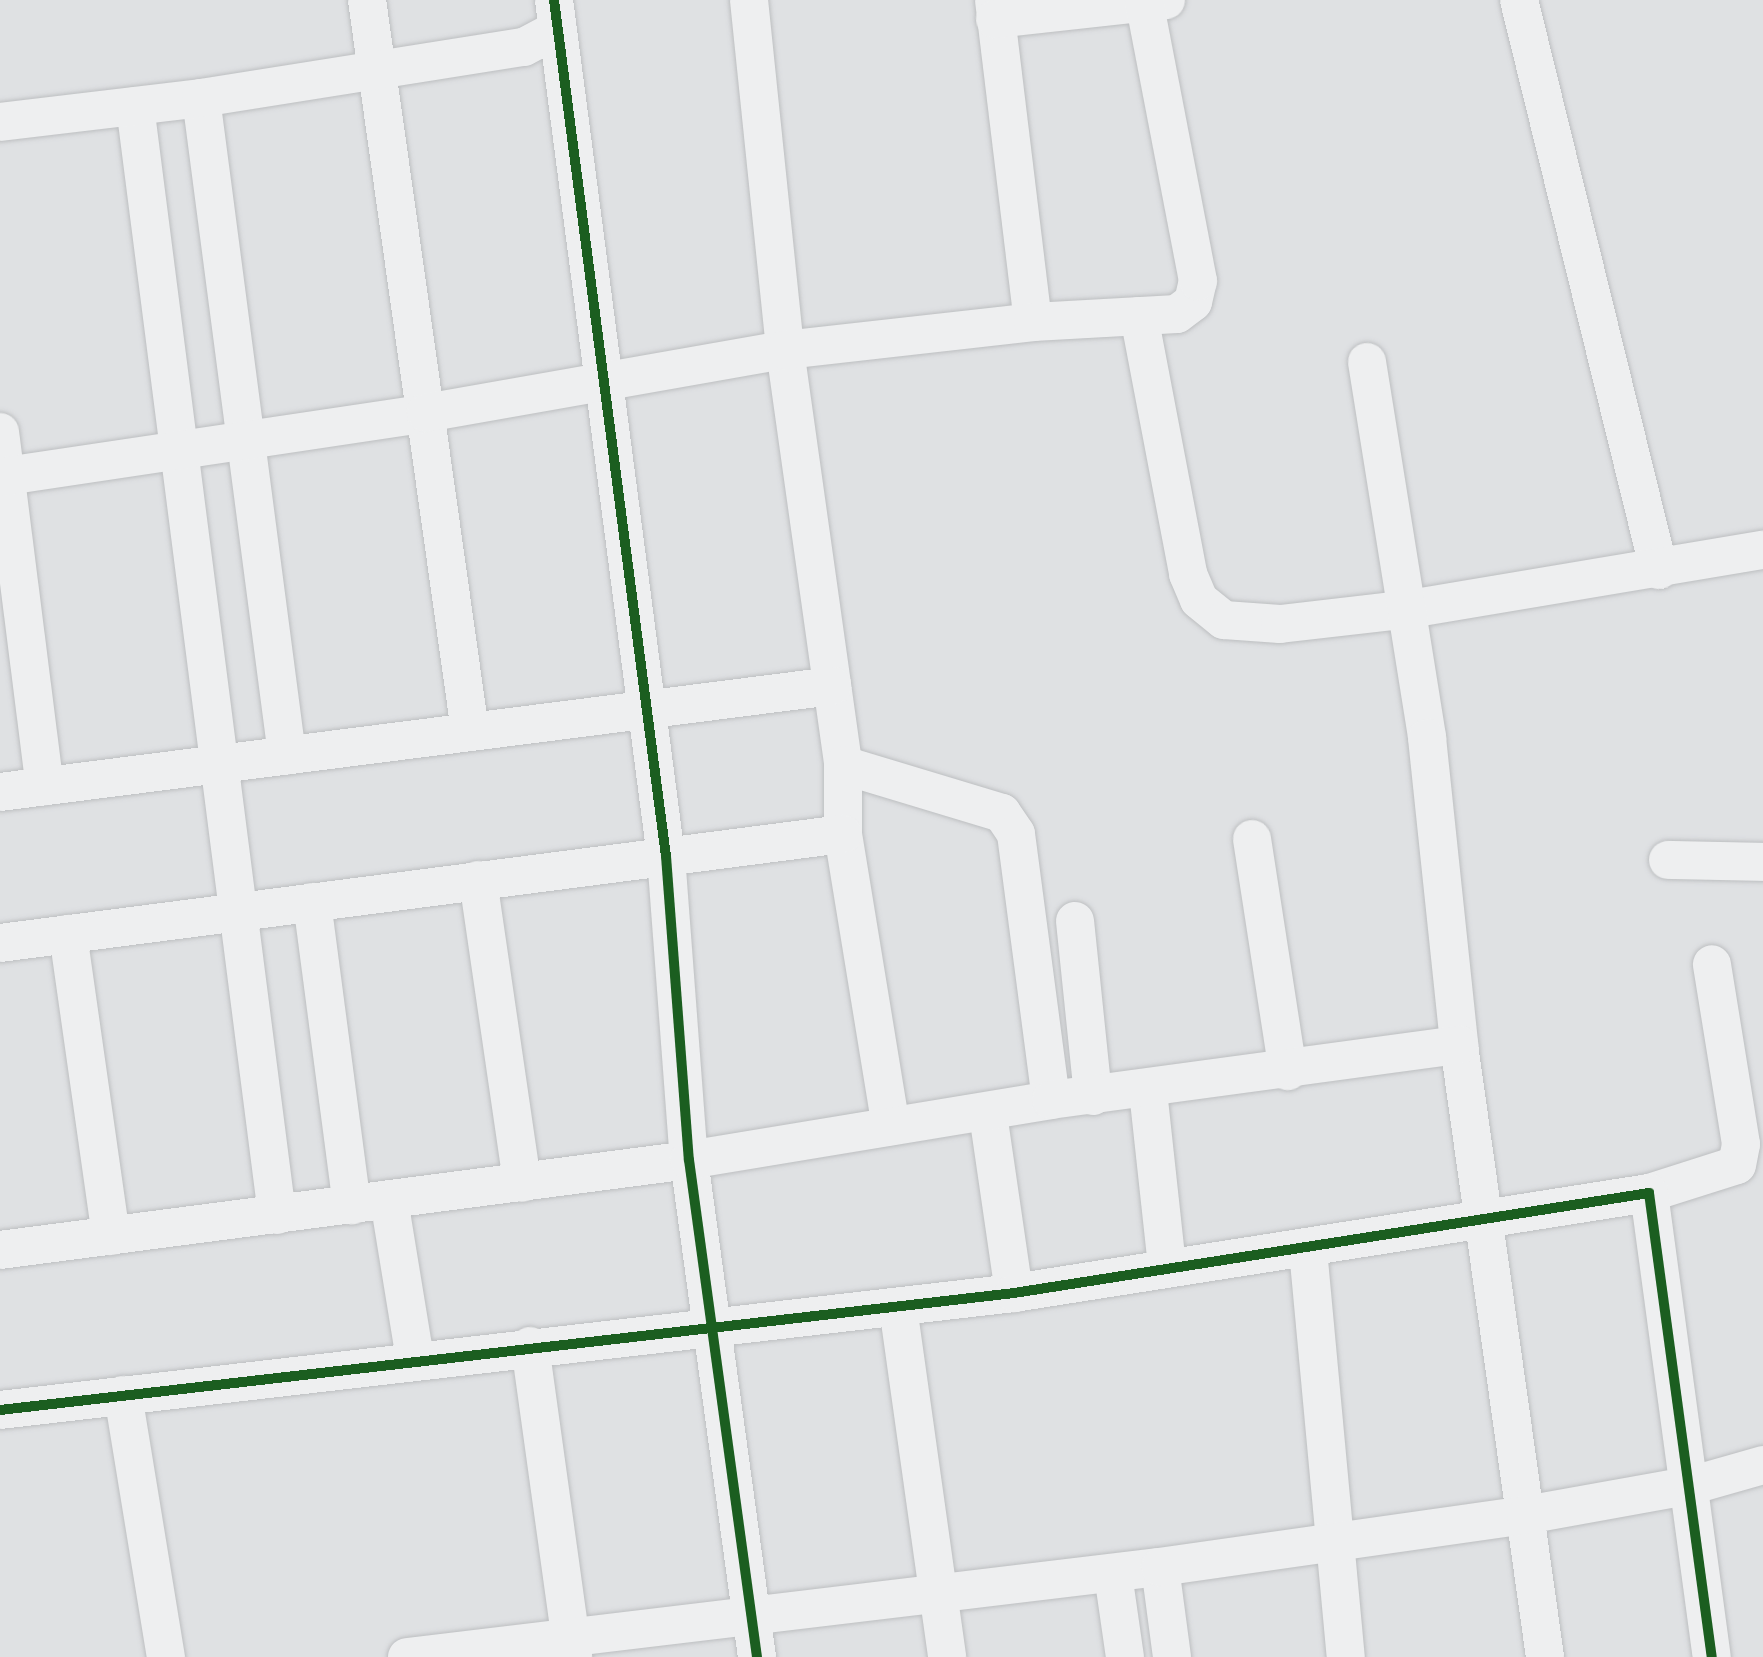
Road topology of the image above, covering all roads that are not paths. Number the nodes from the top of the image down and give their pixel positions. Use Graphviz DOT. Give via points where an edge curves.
graph roads {
  1 [pos="367,0"];
  2 [pos="749,0"];
  3 [pos="1519,0"];
  4 [pos="1151,1"];
  5 [pos="994,10"];
  6 [pos="556,14"];
  7 [pos="376,66"];
  8 [pos="201,98"];
  9 [pos="135,106"];
  10 [pos="0,122"];
  11 [pos="1139,316"];
  12 [pos="1033,322"];
  13 [pos="785,350"];
  14 [pos="1367,362"];
  15 [pos="601,384"];
  16 [pos="426,414"];
  17 [pos="0,432"];
  18 [pos="246,440"];
  19 [pos="177,450"];
  20 [pos="3,477"];
  21 [pos="1763,550"];
  22 [pos="1659,570"];
  23 [pos="1409,609"];
  24 [pos="832,686"];
  25 [pos="645,709"];
  26 [pos="470,731"];
  27 [pos="287,755"];
  28 [pos="215,764"];
  29 [pos="844,765"];
  30 [pos="45,786"];
  31 [pos="0,792"];
  32 [pos="843,834"];
  33 [pos="1252,839"];
  34 [pos="666,856"];
  35 [pos="1668,860"];
  36 [pos="1763,862"];
  37 [pos="478,880"];
  38 [pos="312,902"];
  39 [pos="236,912"];
  40 [pos="1075,921"];
  41 [pos="68,934"];
  42 [pos="0,943"];
  43 [pos="1712,964"];
  44 [pos="1459,1045"];
  45 [pos="1288,1071"];
  46 [pos="1148,1091"];
  47 [pos="1093,1096"];
  48 [pos="1051,1100"];
  49 [pos="988,1114"];
  50 [pos="891,1126"];
  51 [pos="689,1160"];
  52 [pos="522,1183"];
  53 [pos="1649,1193"];
  54 [pos="389,1200"];
  55 [pos="352,1205"];
  56 [pos="277,1215"];
  57 [pos="1486,1223"];
  58 [pos="110,1236"];
  59 [pos="0,1250"];
  60 [pos="1308,1250"];
  61 [pos="1167,1266"];
  62 [pos="1014,1293"];
  63 [pos="898,1307"];
  64 [pos="712,1328"];
  65 [pos="530,1346"];
  66 [pos="415,1359"];
  67 [pos="123,1395"];
  68 [pos="0,1410"];
  69 [pos="1763,1465"];
  70 [pos="1693,1485"];
  71 [pos="1526,1515"];
  72 [pos="1333,1541"];
  73 [pos="1160,1567"];
  74 [pos="1114,1574"];
  75 [pos="939,1595"];
  76 [pos="751,1611"];
  77 [pos="572,1645"];
  78 [pos="166,1657"];
  79 [pos="407,1657"];
  80 [pos="757,1657"];
  81 [pos="947,1657"];
  82 [pos="1125,1657"];
  83 [pos="1172,1657"];
  84 [pos="1346,1657"];
  85 [pos="1545,1657"];
  86 [pos="1712,1657"];
  1 -- 7 [label="street"];
  2 -- 13 [label="street"];
  3 -- 22 [label="street"];
  4 -- 5 [label="street"];
  4 -- 11 [label="street" via="1198,281 1193,302 1177,314"];
  5 -- 12 [label="street"];
  6 -- 7 [label="street" via="524,47"];
  6 -- 15 [label="street"];
  7 -- 8 [label="street"];
  7 -- 16 [label="street"];
  8 -- 9 [label="street"];
  8 -- 18 [label="street"];
  9 -- 10 [label="street"];
  9 -- 19 [label="street"];
  11 -- 12 [label="street"];
  11 -- 23 [label="street" via="1188,574 1199,600 1224,621 1280,624"];
  12 -- 13 [label="street"];
  13 -- 15 [label="street"];
  13 -- 24 [label="street"];
  14 -- 23 [label="street"];
  15 -- 16 [label="street"];
  15 -- 25 [label="street"];
  16 -- 18 [label="street"];
  16 -- 26 [label="street"];
  17 -- 20 [label="street"];
  18 -- 19 [label="street"];
  18 -- 27 [label="street"];
  19 -- 20 [label="street"];
  19 -- 28 [label="street"];
  20 -- 30 [label="street"];
  21 -- 22 [label="street"];
  22 -- 23 [label="street"];
  23 -- 44 [label="street"];
  24 -- 25 [label="street"];
  24 -- 29 [label="street"];
  25 -- 26 [label="street"];
  25 -- 34 [label="street"];
  26 -- 27 [label="street"];
  27 -- 28 [label="street"];
  28 -- 30 [label="street"];
  28 -- 39 [label="street"];
  29 -- 32 [label="street"];
  29 -- 48 [label="street" via="1002,813 1016,834"];
  30 -- 31 [label="street"];
  32 -- 34 [label="street"];
  32 -- 50 [label="street"];
  33 -- 45 [label="street"];
  34 -- 37 [label="street"];
  34 -- 51 [label="street"];
  35 -- 36 [label="street"];
  37 -- 38 [label="street"];
  37 -- 52 [label="street"];
  38 -- 39 [label="street"];
  38 -- 55 [label="street"];
  39 -- 41 [label="street"];
  39 -- 56 [label="street"];
  40 -- 47 [label="street"];
  41 -- 42 [label="street"];
  41 -- 58 [label="street"];
  43 -- 53 [label="street" via="1741,1144 1737,1165"];
  44 -- 45 [label="street"];
  44 -- 57 [label="street"];
  45 -- 46 [label="street"];
  46 -- 47 [label="street"];
  46 -- 61 [label="street"];
  47 -- 48 [label="street"];
  48 -- 49 [label="street"];
  49 -- 50 [label="street"];
  49 -- 62 [label="street"];
  50 -- 51 [label="street"];
  51 -- 52 [label="street"];
  51 -- 64 [label="street"];
  52 -- 54 [label="street"];
  53 -- 57 [label="street"];
  53 -- 70 [label="street"];
  54 -- 55 [label="street"];
  54 -- 66 [label="street"];
  55 -- 56 [label="street"];
  56 -- 58 [label="street"];
  57 -- 60 [label="street"];
  57 -- 71 [label="street"];
  58 -- 59 [label="street"];
  60 -- 61 [label="street"];
  60 -- 72 [label="street"];
  61 -- 62 [label="street"];
  62 -- 63 [label="street"];
  63 -- 64 [label="street"];
  63 -- 75 [label="street"];
  64 -- 65 [label="street"];
  64 -- 76 [label="street"];
  65 -- 66 [label="street"];
  65 -- 77 [label="street"];
  66 -- 67 [label="street"];
  67 -- 68 [label="street"];
  67 -- 78 [label="street"];
  69 -- 70 [label="street"];
  70 -- 71 [label="street"];
  70 -- 86 [label="street"];
  71 -- 72 [label="street"];
  71 -- 85 [label="street"];
  72 -- 73 [label="street"];
  72 -- 84 [label="street"];
  73 -- 74 [label="street"];
  73 -- 83 [label="street"];
  74 -- 75 [label="street"];
  74 -- 82 [label="street"];
  75 -- 76 [label="street"];
  75 -- 81 [label="street"];
  76 -- 77 [label="street"];
  76 -- 80 [label="street"];
  77 -- 79 [label="street"];
}
